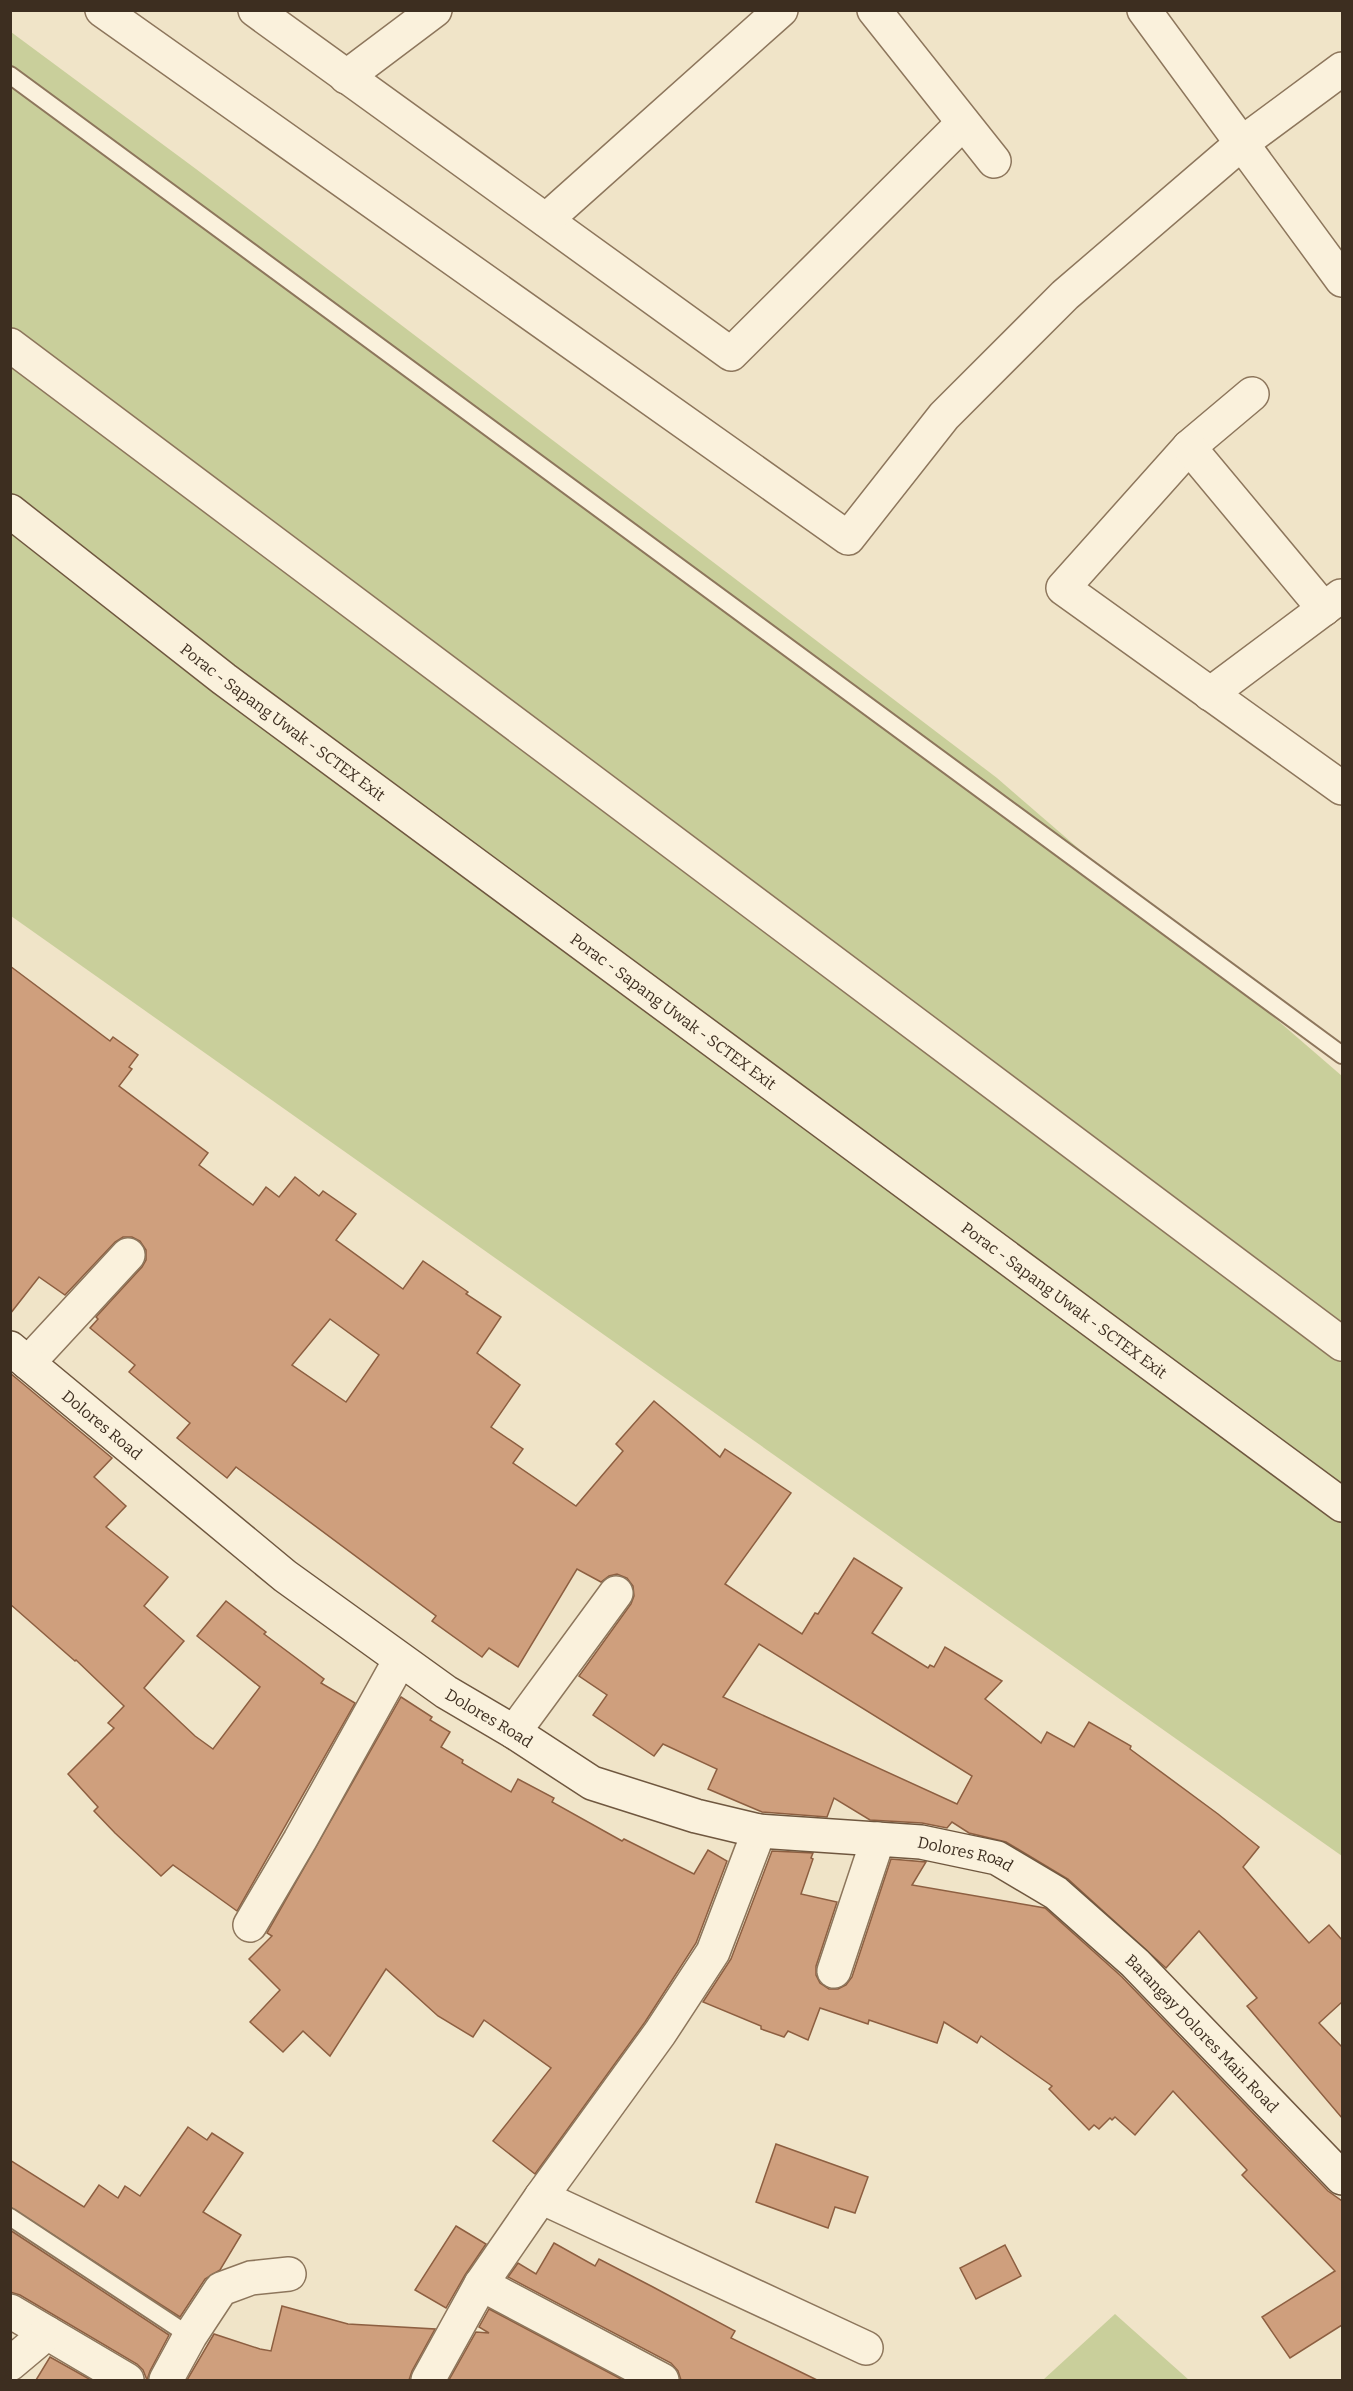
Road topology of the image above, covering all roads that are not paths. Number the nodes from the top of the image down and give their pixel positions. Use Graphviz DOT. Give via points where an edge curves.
graph roads {
  1 [pos="102,10"];
  2 [pos="255,10"];
  3 [pos="435,10"];
  4 [pos="781,10"];
  5 [pos="874,10"];
  6 [pos="1144,10"];
  7 [pos="1342,69"];
  8 [pos="10,75"];
  9 [pos="346,76"];
  10 [pos="963,123"];
  11 [pos="1242,143"];
  12 [pos="994,161"];
  13 [pos="546,220"];
  14 [pos="1342,280"];
  15 [pos="10,345"];
  16 [pos="1252,394"];
  17 [pos="1189,447"];
  18 [pos="10,511"];
  19 [pos="1333,602"];
  20 [pos="1210,694"];
  21 [pos="1342,788"];
  22 [pos="1342,1056"];
  23 [pos="128,1255"];
  24 [pos="1342,1344"];
  25 [pos="19,1356"];
  26 [pos="1342,1505"];
  27 [pos="616,1593"];
  28 [pos="400,1660"];
  29 [pos="514,1732"];
  30 [pos="759,1831"];
  31 [pos="878,1839"];
  32 [pos="1056,1893"];
  33 [pos="250,1925"];
  34 [pos="834,1971"];
  35 [pos="1342,2178"];
  36 [pos="541,2197"];
  37 [pos="10,2217"];
  38 [pos="288,2274"];
  39 [pos="481,2284"];
  40 [pos="10,2312"];
  41 [pos="47,2333"];
  42 [pos="190,2336"];
  43 [pos="866,2348"];
  44 [pos="10,2364"];
  45 [pos="127,2380"];
  46 [pos="166,2380"];
  47 [pos="428,2380"];
  48 [pos="662,2380"];
  1 -- 11 [label="street" via="848,538 944,416 1065,295"];
  2 -- 9 [label="street"];
  3 -- 9 [label="street"];
  4 -- 13 [label="street"];
  5 -- 10 [label="street"];
  6 -- 11 [label="street"];
  7 -- 11 [label="street"];
  8 -- 22 [label="lane"];
  9 -- 13 [label="street"];
  10 -- 12 [label="street"];
  10 -- 13 [label="street" via="731,354"];
  11 -- 14 [label="street"];
  15 -- 24 [label="street"];
  16 -- 17 [label="street"];
  17 -- 19 [label="street"];
  17 -- 20 [label="street" via="1063,588"];
  18 -- 26 [label="street, Porac - Sapang Uwak - SCTEX Exit" via="234,686"];
  19 -- 20 [label="street"];
  20 -- 21 [label="street"];
  23 -- 25 [label="street"];
  25 -- 28 [label="street, Dolores Road" via="285,1576"];
  27 -- 29 [label="street"];
  28 -- 29 [label="street, Dolores Road"];
  28 -- 33 [label="street"];
  29 -- 30 [label="street, Dolores Road" via="592,1783"];
  30 -- 31 [label="street, Dolores Road"];
  30 -- 36 [label="street" via="713,1952 660,2033"];
  31 -- 32 [label="street, Dolores Road" via="921,1842 998,1858"];
  31 -- 34 [label="street"];
  32 -- 35 [label="street, Barangay Dolores Main Road" via="1135,1963"];
  36 -- 39 [label="street"];
  36 -- 43 [label="street"];
  37 -- 42 [label="lane"];
  38 -- 42 [label="street" via="251,2278 221,2289"];
  39 -- 47 [label="street"];
  39 -- 48 [label="street"];
  40 -- 41 [label="street"];
  41 -- 44 [label="street"];
  41 -- 45 [label="street"];
  42 -- 46 [label="street"];
}
